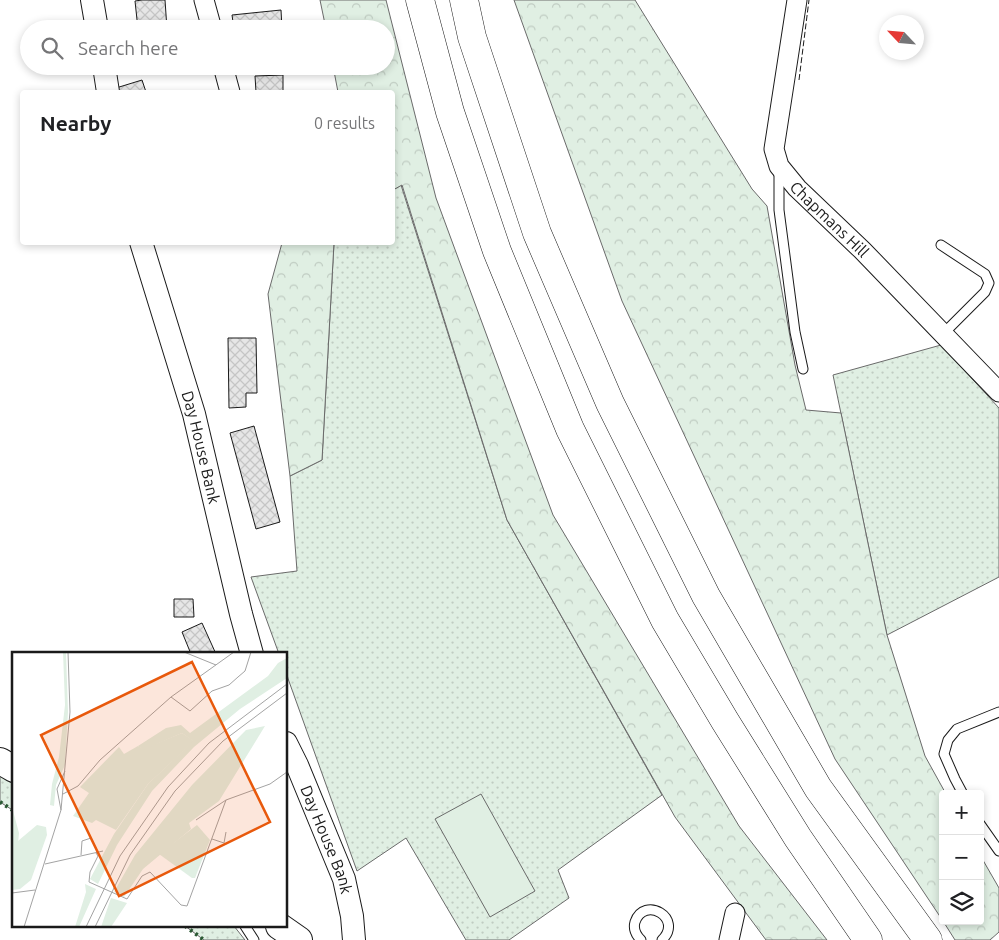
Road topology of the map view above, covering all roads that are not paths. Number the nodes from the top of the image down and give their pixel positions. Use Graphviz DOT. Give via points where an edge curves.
graph roads {
  1 [pos="92,0"];
  2 [pos="204,0"];
  3 [pos="420,0"];
  4 [pos="464,0"];
  5 [pos="797,0"];
  6 [pos="95,20"];
  7 [pos="210,20"];
  8 [pos="105,75"];
  9 [pos="225,75"];
  10 [pos="108,90"];
  11 [pos="229,90"];
  12 [pos="780,166"];
  13 [pos="142,245"];
  14 [pos="941,245"];
  15 [pos="943,334"];
  16 [pos="803,369"];
  17 [pos="999,392"];
  18 [pos="251,652"];
  19 [pos="999,712"];
  20 [pos="288,746"];
  21 [pos="0,761"];
  22 [pos="12,768"];
  23 [pos="961,790"];
  24 [pos="984,830"];
  25 [pos="999,851"];
  26 [pos="735,913"];
  27 [pos="246,928"];
  28 [pos="282,928"];
  29 [pos="638,939"];
  30 [pos="254,940"];
  31 [pos="298,940"];
  32 [pos="354,940"];
  33 [pos="662,940"];
  34 [pos="729,940"];
  35 [pos="868,940"];
  36 [pos="928,940"];
  1 -- 6 [label="street"];
  2 -- 7 [label="street"];
  3 -- 35 [label="highway" via="450,112 497,252 570,430 665,620 798,838"];
  4 -- 36 [label="highway" via="472,36 537,234 610,403 706,596 818,788"];
  5 -- 12 [label="street, Chapmans Hill" via="774,149"];
  8 -- 10 [label="street"];
  9 -- 11 [label="street"];
  12 -- 15 [label="street, Chapmans Hill" via="797,188"];
  12 -- 16 [label="lane" via="779,210"];
  13 -- 18 [label="street, Day House Bank" via="194,414"];
  14 -- 15 [label="lane" via="985,274 989,283 985,292"];
  15 -- 17 [label="street, Chapmans Hill"];
  19 -- 23 [label="lane" via="956,730 948,740 944,754"];
  20 -- 32 [label="street, Day House Bank" via="344,879"];
  21 -- 22 [label="main road"];
  24 -- 25 [label="lane"];
  26 -- 34 [label="street"];
  27 -- 30 [label="lane"];
  28 -- 31 [label="main road"];
  29 -- 33 [label="lane" via="635,932 638,916 653,910 663,914 668,924"];
}
